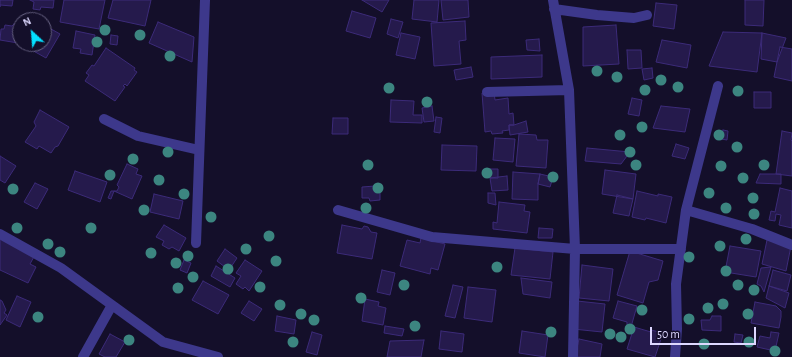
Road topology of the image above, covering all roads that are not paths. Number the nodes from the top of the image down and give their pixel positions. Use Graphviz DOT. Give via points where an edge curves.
graph roads {
  1 [pos="205,0"];
  2 [pos="554,5"];
  3 [pos="647,15"];
  4 [pos="718,86"];
  5 [pos="569,90"];
  6 [pos="487,92"];
  7 [pos="104,119"];
  8 [pos="199,150"];
  9 [pos="338,210"];
  10 [pos="686,210"];
  11 [pos="0,234"];
  12 [pos="196,243"];
  13 [pos="792,245"];
  14 [pos="575,249"];
  15 [pos="680,249"];
  16 [pos="112,305"];
  17 [pos="83,357"];
  18 [pos="218,357"];
  19 [pos="573,357"];
  20 [pos="675,357"];
  1 -- 8 [label="street"];
  2 -- 3 [label="street" via="597,15 634,18"];
  2 -- 5 [label="street"];
  4 -- 10 [label="street"];
  5 -- 6 [label="street"];
  5 -- 14 [label="street"];
  7 -- 8 [label="street" via="138,136"];
  8 -- 12 [label="street"];
  9 -- 14 [label="street" via="432,237"];
  10 -- 13 [label="street" via="752,229"];
  10 -- 15 [label="street"];
  11 -- 16 [label="street" via="61,268"];
  14 -- 15 [label="street"];
  14 -- 19 [label="street"];
  15 -- 20 [label="street" via="676,284"];
  16 -- 17 [label="street"];
  16 -- 18 [label="street" via="162,342"];
}
